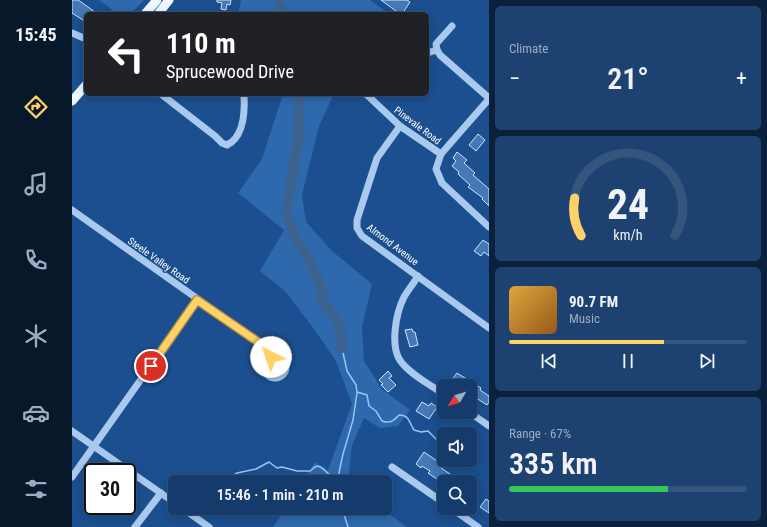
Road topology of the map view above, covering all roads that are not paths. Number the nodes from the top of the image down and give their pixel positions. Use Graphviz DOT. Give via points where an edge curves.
graph roads {
  1 [pos="157,0"];
  2 [pos="169,0"];
  3 [pos="147,12"];
  4 [pos="160,12"];
  5 [pos="452,26"];
  6 [pos="72,33"];
  7 [pos="84,38"];
  8 [pos="437,50"];
  9 [pos="429,52"];
  10 [pos="84,88"];
  11 [pos="164,96"];
  12 [pos="244,96"];
  13 [pos="368,96"];
  14 [pos="489,99"];
  15 [pos="72,101"];
  16 [pos="400,126"];
  17 [pos="440,154"];
  18 [pos="72,210"];
  19 [pos="489,227"];
  20 [pos="418,276"];
  21 [pos="197,300"];
  22 [pos="489,328"];
  23 [pos="271,357"];
  24 [pos="437,389"];
  25 [pos="477,418"];
  26 [pos="489,426"];
  27 [pos="72,431"];
  28 [pos="95,447"];
  29 [pos="392,467"];
  30 [pos="72,477"];
  31 [pos="161,493"];
  32 [pos="168,498"];
  33 [pos="437,498"];
  34 [pos="192,515"];
  35 [pos="461,515"];
  36 [pos="135,527"];
  37 [pos="209,527"];
  38 [pos="478,527"];
  1 -- 3 [label="main road"];
  2 -- 4 [label="main road"];
  5 -- 8 [label="street" via="436,44"];
  6 -- 7 [label="street"];
  8 -- 9 [label="street"];
  8 -- 14 [label="street"];
  10 -- 15 [label="main road"];
  11 -- 12 [label="street" via="227,145 236,138 242,123"];
  13 -- 16 [label="street, Pinevale Road"];
  14 -- 17 [label="street"];
  16 -- 17 [label="street, Pinevale Road"];
  16 -- 20 [label="street, Almond Avenue" via="375,163 357,220 357,228 362,236"];
  17 -- 19 [label="street" via="436,169 442,183"];
  18 -- 21 [label="street, Steele Valley Road"];
  20 -- 22 [label="street, Almond Avenue"];
  20 -- 24 [label="street" via="400,307 395,346 400,362"];
  21 -- 23 [label="street, Steele Valley Road" via="267,348"];
  21 -- 28 [label="street"];
  25 -- 26 [label="street"];
  27 -- 28 [label="street"];
  28 -- 30 [label="street"];
  28 -- 31 [label="street"];
  29 -- 33 [label="street"];
  31 -- 32 [label="street"];
  31 -- 36 [label="street"];
  34 -- 37 [label="street"];
  35 -- 38 [label="street"];
}
